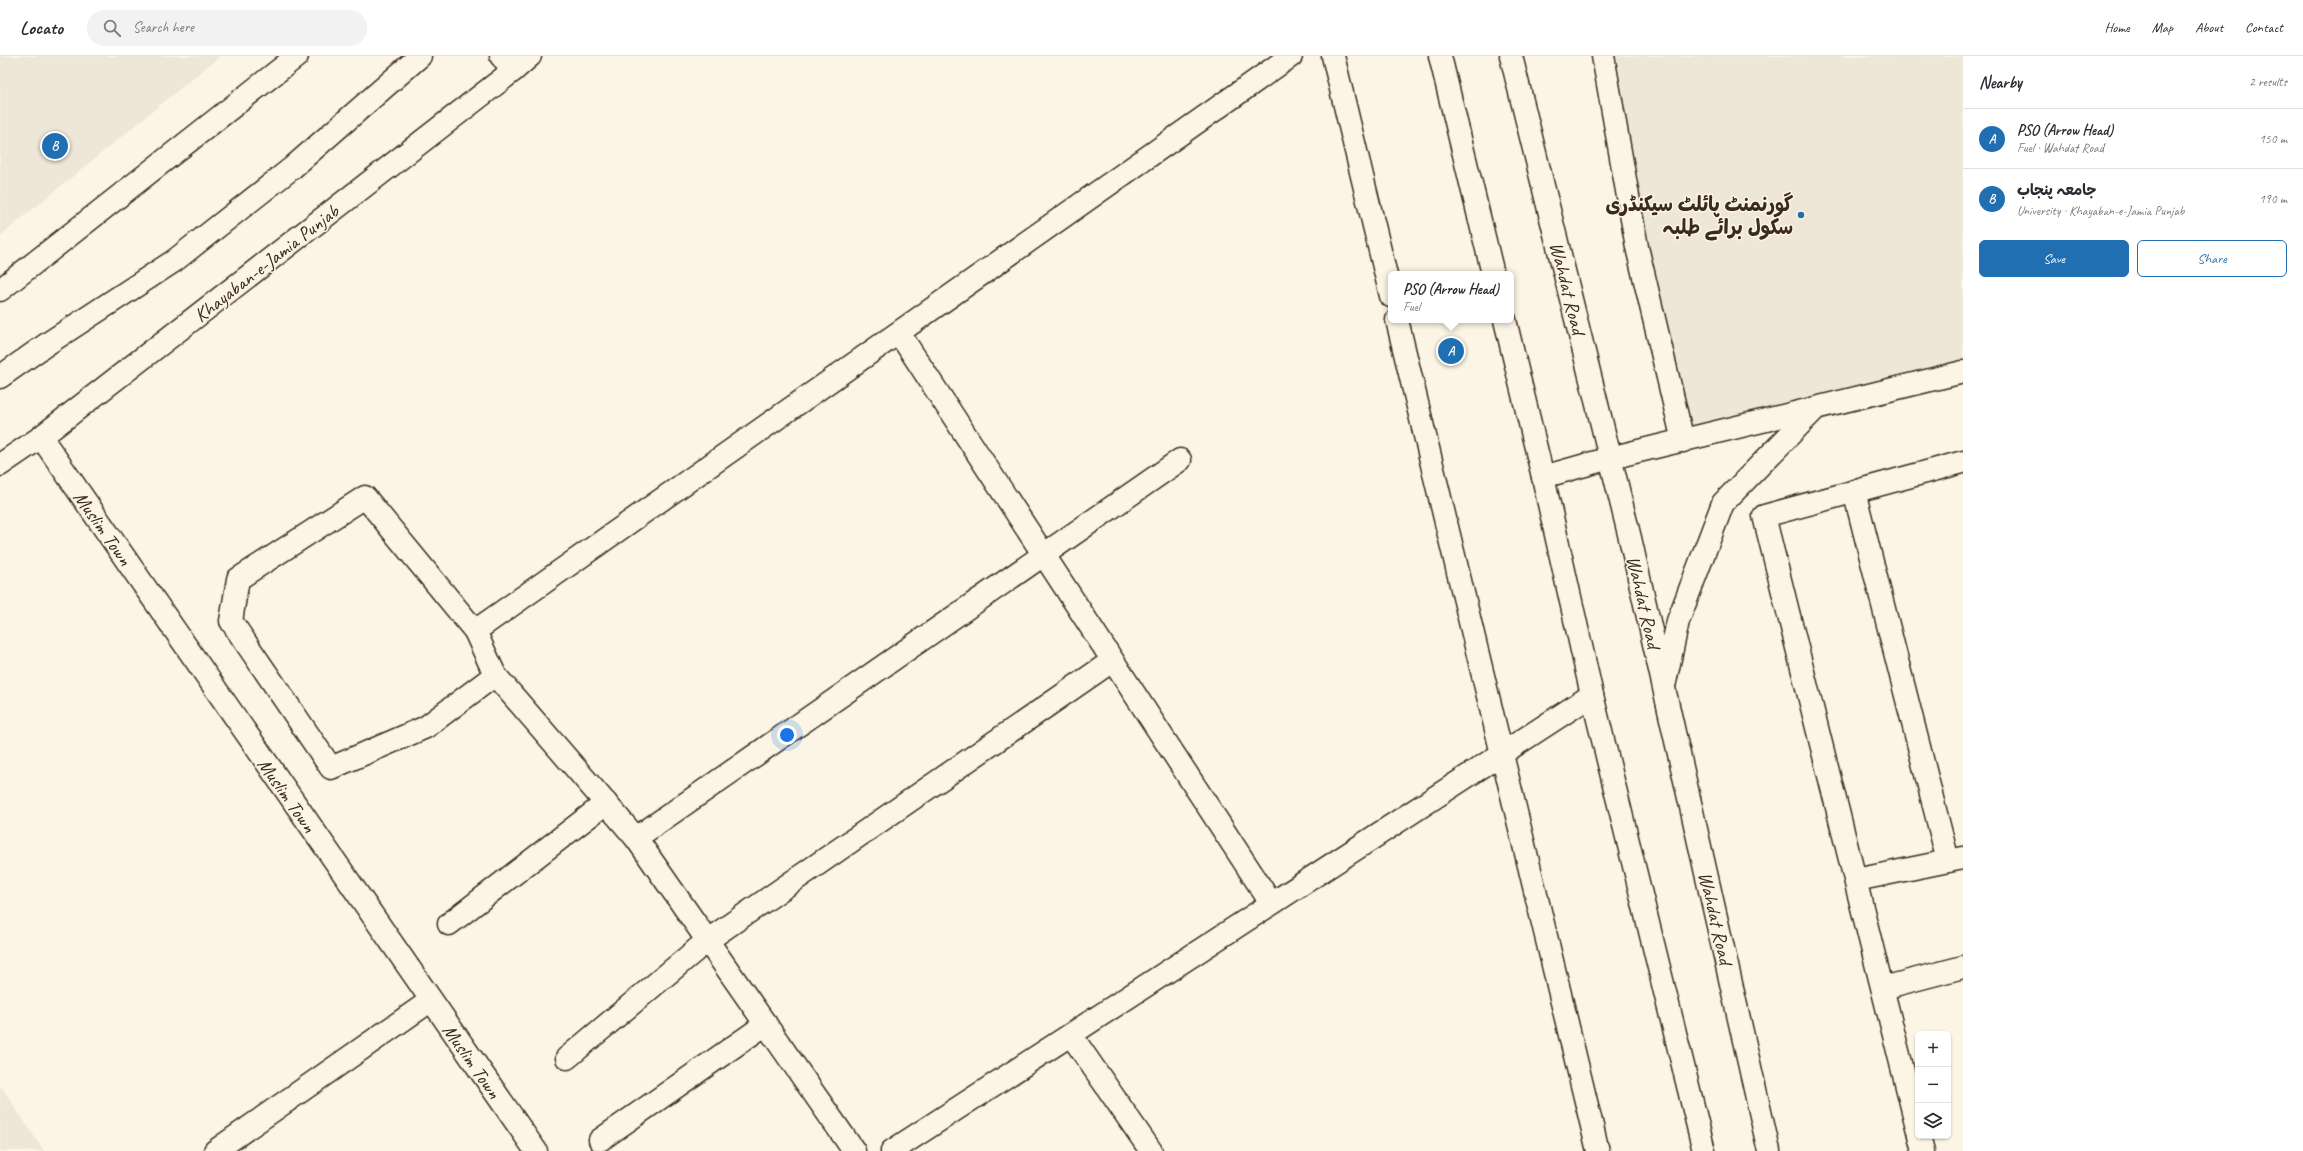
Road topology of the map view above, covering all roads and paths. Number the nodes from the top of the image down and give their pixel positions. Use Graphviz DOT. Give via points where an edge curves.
graph roads {
  1 [pos="297,56"];
  2 [pos="420,56"];
  3 [pos="1291,56"];
  4 [pos="1333,56"];
  5 [pos="1440,56"];
  6 [pos="1510,56"];
  7 [pos="1603,56"];
  8 [pos="515,61"];
  9 [pos="1492,271"];
  10 [pos="1388,284"];
  11 [pos="0,290"];
  12 [pos="1398,323"];
  13 [pos="1506,323"];
  14 [pos="899,333"];
  15 [pos="1963,372"];
  16 [pos="0,377"];
  17 [pos="1814,410"];
  18 [pos="41,437"];
  19 [pos="1683,441"];
  20 [pos="1610,458"];
  21 [pos="1180,460"];
  22 [pos="1963,462"];
  23 [pos="0,465"];
  24 [pos="1543,477"];
  25 [pos="1854,491"];
  26 [pos="1043,555"];
  27 [pos="476,631"];
  28 [pos="1112,661"];
  29 [pos="495,675"];
  30 [pos="1664,688"];
  31 [pos="1592,695"];
  32 [pos="1502,752"];
  33 [pos="606,803"];
  34 [pos="636,838"];
  35 [pos="1956,860"];
  36 [pos="1856,880"];
  37 [pos="1271,903"];
  38 [pos="449,924"];
  39 [pos="708,940"];
  40 [pos="1963,967"];
  41 [pos="1883,988"];
  42 [pos="430,1001"];
  43 [pos="766,1024"];
  44 [pos="1071,1035"];
  45 [pos="567,1058"];
  46 [pos="1915,1119"];
  47 [pos="1920,1139"];
  48 [pos="600,1140"];
  49 [pos="215,1151"];
  50 [pos="536,1151"];
  51 [pos="854,1151"];
  52 [pos="892,1151"];
  53 [pos="1151,1151"];
  54 [pos="1598,1151"];
  55 [pos="1704,1151"];
  56 [pos="1769,1151"];
  57 [pos="1923,1151"];
  1 -- 11 [label="street"];
  2 -- 16 [label="street" via="292,168 174,261"];
  3 -- 14 [label="street"];
  4 -- 10 [label="street"];
  5 -- 9 [label="street"];
  6 -- 20 [label="street, Wahdat Road"];
  7 -- 19 [label="street" via="1637,247"];
  8 -- 18 [label="street, Khayaban-e-Jamia Punjab"];
  12 -- 32 [label="street"];
  13 -- 24 [label="street"];
  14 -- 26 [label="street"];
  14 -- 27 [label="street"];
  15 -- 17 [label="street"];
  17 -- 19 [label="street"];
  17 -- 30 [label="street" via="1723,503 1678,621"];
  18 -- 23 [label="street, Khayaban-e-Jamia Punjab"];
  18 -- 42 [label="street, Muslim Town"];
  19 -- 20 [label="street"];
  20 -- 24 [label="street"];
  20 -- 30 [label="street, Wahdat Road"];
  21 -- 26 [label="street"];
  22 -- 25 [label="street"];
  24 -- 31 [label="street"];
  25 -- 35 [label="street"];
  25 -- 36 [label="street" via="1764,516"];
  26 -- 28 [label="street"];
  26 -- 34 [label="street"];
  27 -- 29 [label="street"];
  27 -- 29 [label="street" via="366,497 238,579 231,621 331,768 426,727"];
  28 -- 37 [label="street"];
  28 -- 39 [label="street"];
  29 -- 33 [label="street"];
  30 -- 56 [label="street, Wahdat Road"];
  31 -- 32 [label="street"];
  31 -- 55 [label="street"];
  32 -- 37 [label="street"];
  32 -- 54 [label="street"];
  33 -- 34 [label="street"];
  33 -- 38 [label="street"];
  34 -- 39 [label="street"];
  35 -- 36 [label="street"];
  36 -- 41 [label="street"];
  37 -- 44 [label="street"];
  39 -- 43 [label="street"];
  39 -- 45 [label="street"];
  40 -- 41 [label="street"];
  41 -- 46 [label="street"];
  42 -- 49 [label="street"];
  42 -- 50 [label="street, Muslim Town"];
  43 -- 48 [label="street"];
  43 -- 51 [label="street"];
  44 -- 52 [label="street"];
  44 -- 53 [label="street"];
  47 -- 57 [label="street"];
}
